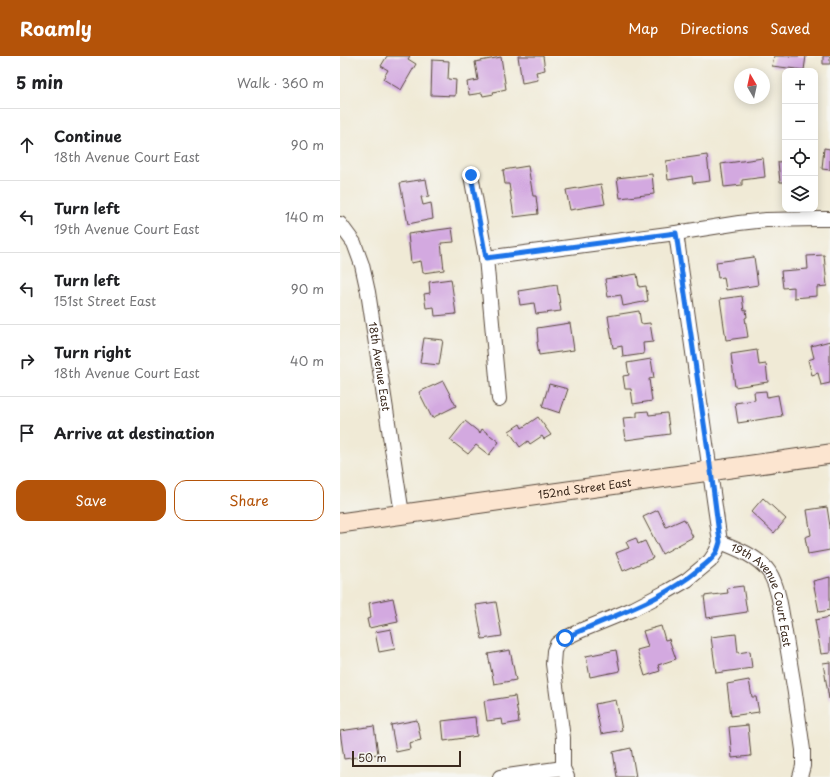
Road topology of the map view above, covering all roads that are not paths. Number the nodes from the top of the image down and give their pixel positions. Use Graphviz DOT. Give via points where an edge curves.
graph roads {
  1 [pos="471,175"];
  2 [pos="830,219"];
  3 [pos="340,224"];
  4 [pos="676,233"];
  5 [pos="486,258"];
  6 [pos="500,399"];
  7 [pos="830,454"];
  8 [pos="711,471"];
  9 [pos="402,514"];
  10 [pos="340,523"];
  11 [pos="720,542"];
  12 [pos="565,772"];
  13 [pos="500,777"];
  14 [pos="800,777"];
  1 -- 5 [label="street"];
  2 -- 4 [label="street" via="766,220"];
  3 -- 9 [label="street, 18th Avenue East" via="354,243 368,292"];
  4 -- 5 [label="street"];
  4 -- 8 [label="street, 19th Avenue Court East"];
  5 -- 6 [label="street"];
  7 -- 8 [label="main road, 152nd Street East"];
  8 -- 9 [label="main road, 152nd Street East"];
  8 -- 11 [label="street, 19th Avenue Court East"];
  9 -- 10 [label="main road, 152nd Street East"];
  11 -- 12 [label="street" via="710,561 687,580 557,644 553,664"];
  11 -- 14 [label="street, 19th Avenue Court East" via="757,561 768,572 776,588 804,750"];
  12 -- 13 [label="street"];
}
